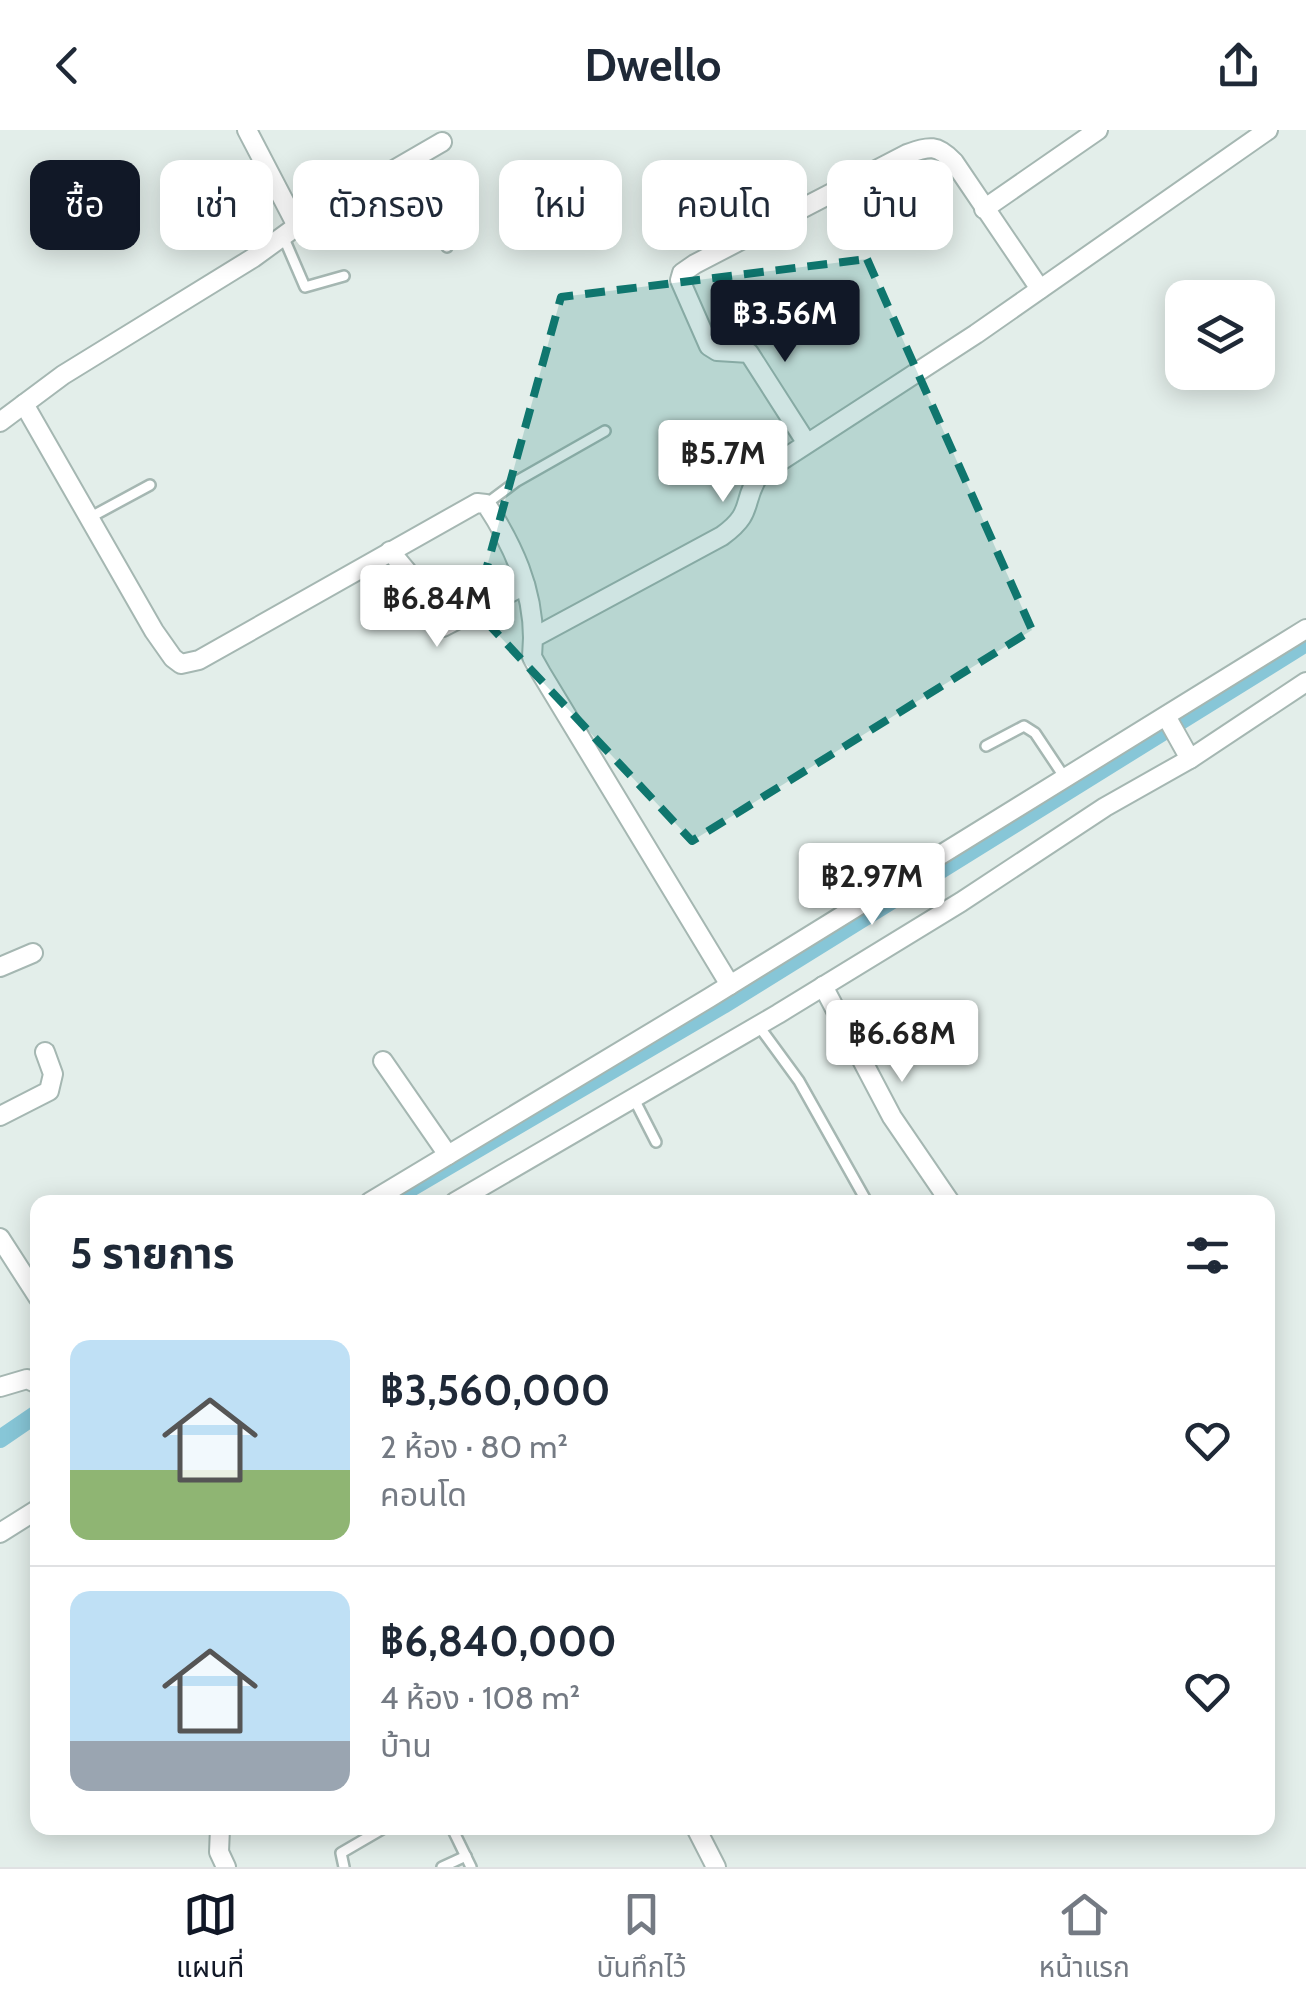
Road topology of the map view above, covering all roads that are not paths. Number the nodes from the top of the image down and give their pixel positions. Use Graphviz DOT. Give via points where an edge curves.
graph roads {
  1 [pos="247,130"];
  2 [pos="1098,130"];
  3 [pos="1268,130"];
  4 [pos="442,142"];
  5 [pos="411,160"];
  6 [pos="984,209"];
  7 [pos="293,229"];
  8 [pos="290,231"];
  9 [pos="344,276"];
  10 [pos="1040,289"];
  11 [pos="24,404"];
  12 [pos="0,422"];
  13 [pos="606,430"];
  14 [pos="806,442"];
  15 [pos="150,485"];
  16 [pos="486,504"];
  17 [pos="89,518"];
  18 [pos="390,551"];
  19 [pos="525,585"];
  20 [pos="1306,629"];
  21 [pos="533,638"];
  22 [pos="1306,682"];
  23 [pos="1167,718"];
  24 [pos="986,746"];
  25 [pos="1189,757"];
  26 [pos="1066,778"];
  27 [pos="33,953"];
  28 [pos="0,967"];
  29 [pos="730,985"];
  30 [pos="823,986"];
  31 [pos="758,1025"];
  32 [pos="45,1052"];
  33 [pos="383,1061"];
  34 [pos="634,1098"];
  35 [pos="0,1116"];
  36 [pos="656,1142"];
  37 [pos="448,1155"];
  38 [pos="382,1195"];
  39 [pos="467,1195"];
  40 [pos="863,1195"];
  41 [pos="945,1195"];
  42 [pos="0,1238"];
  43 [pos="30,1284"];
  44 [pos="30,1378"];
  45 [pos="0,1387"];
  46 [pos="30,1514"];
  47 [pos="0,1533"];
  48 [pos="220,1835"];
  49 [pos="372,1835"];
  50 [pos="456,1835"];
  51 [pos="700,1835"];
  52 [pos="466,1856"];
  53 [pos="226,1867"];
  54 [pos="344,1867"];
  55 [pos="442,1867"];
  56 [pos="471,1867"];
  57 [pos="716,1867"];
  1 -- 8 [label="street"];
  2 -- 6 [label="street"];
  3 -- 10 [label="street"];
  4 -- 5 [label="street"];
  6 -- 10 [label="street"];
  6 -- 14 [label="street" via="954,162 930,146 682,273 709,346 749,354"];
  7 -- 8 [label="street"];
  8 -- 9 [label="lane" via="305,287"];
  8 -- 11 [label="street"];
  10 -- 14 [label="street"];
  11 -- 12 [label="street"];
  11 -- 17 [label="street"];
  13 -- 16 [label="lane"];
  14 -- 21 [label="street" via="759,475 740,523"];
  15 -- 17 [label="lane"];
  16 -- 18 [label="street" via="470,505"];
  16 -- 19 [label="street"];
  17 -- 18 [label="street" via="154,631 181,664"];
  18 -- 19 [label="street" via="443,627"];
  19 -- 21 [label="street"];
  20 -- 23 [label="street"];
  21 -- 29 [label="street" via="532,657 541,673"];
  22 -- 25 [label="street"];
  23 -- 25 [label="street"];
  23 -- 26 [label="street"];
  24 -- 26 [label="lane" via="1024,726"];
  25 -- 30 [label="street"];
  26 -- 29 [label="street"];
  27 -- 28 [label="street"];
  29 -- 37 [label="street"];
  30 -- 31 [label="street"];
  30 -- 41 [label="street" via="892,1117"];
  31 -- 34 [label="street"];
  31 -- 40 [label="lane" via="799,1081"];
  32 -- 35 [label="street" via="53,1074 50,1091"];
  33 -- 37 [label="street"];
  34 -- 36 [label="lane"];
  34 -- 39 [label="street"];
  37 -- 38 [label="street"];
  42 -- 43 [label="street"];
  44 -- 45 [label="street"];
  46 -- 47 [label="street"];
  48 -- 53 [label="street"];
  49 -- 54 [label="lane" via="341,1853"];
  50 -- 52 [label="lane"];
  51 -- 57 [label="street"];
  52 -- 55 [label="lane"];
  52 -- 56 [label="lane"];
}
